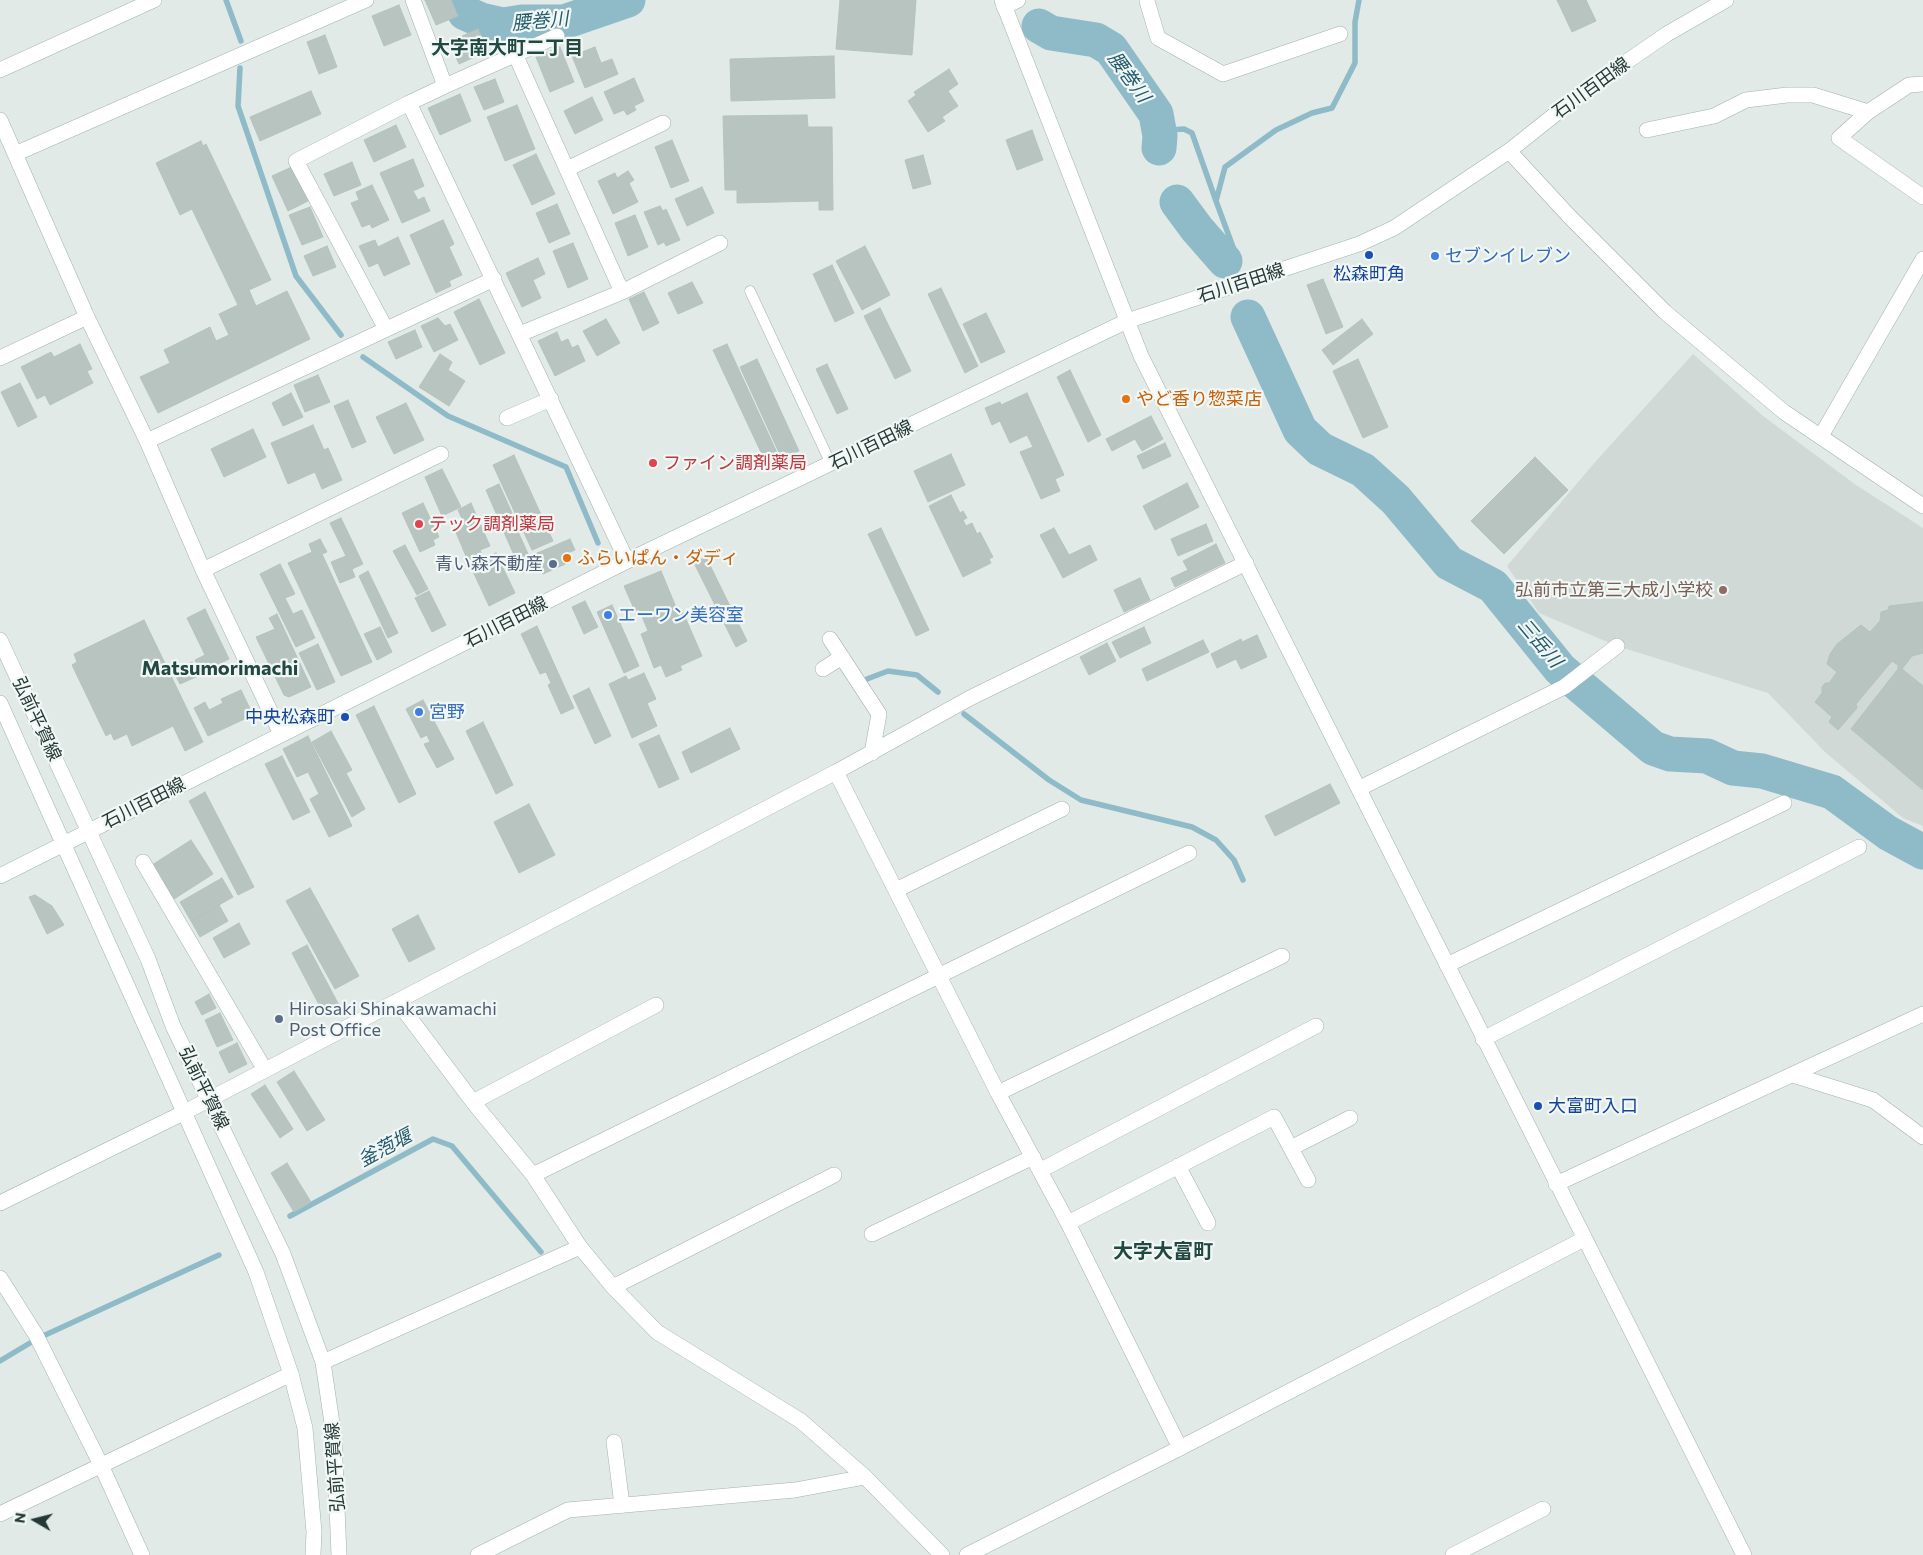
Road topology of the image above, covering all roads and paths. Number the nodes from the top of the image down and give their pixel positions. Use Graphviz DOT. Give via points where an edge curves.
graph roads {
  1 [pos="154,0"];
  2 [pos="366,0"];
  3 [pos="413,0"];
  4 [pos="1147,0"];
  5 [pos="1726,0"];
  6 [pos="1008,2"];
  7 [pos="1340,34"];
  8 [pos="557,36"];
  9 [pos="514,54"];
  10 [pos="0,70"];
  11 [pos="1923,84"];
  12 [pos="445,86"];
  13 [pos="409,103"];
  14 [pos="1868,112"];
  15 [pos="0,120"];
  16 [pos="663,123"];
  17 [pos="1647,130"];
  18 [pos="1509,151"];
  19 [pos="15,154"];
  20 [pos="567,169"];
  21 [pos="1923,197"];
  22 [pos="720,243"];
  23 [pos="1923,259"];
  24 [pos="494,279"];
  25 [pos="750,291"];
  26 [pos="622,292"];
  27 [pos="87,317"];
  28 [pos="1127,321"];
  29 [pos="386,329"];
  30 [pos="520,334"];
  31 [pos="0,358"];
  32 [pos="551,399"];
  33 [pos="507,418"];
  34 [pos="1821,436"];
  35 [pos="147,441"];
  36 [pos="441,454"];
  37 [pos="831,464"];
  38 [pos="1923,506"];
  39 [pos="627,561"];
  40 [pos="1246,563"];
  41 [pos="203,570"];
  42 [pos="830,639"];
  43 [pos="0,640"];
  44 [pos="1617,646"];
  45 [pos="842,657"];
  46 [pos="823,669"];
  47 [pos="0,703"];
  48 [pos="281,734"];
  49 [pos="872,753"];
  50 [pos="836,772"];
  51 [pos="1360,788"];
  52 [pos="1784,803"];
  53 [pos="1062,809"];
  54 [pos="88,832"];
  55 [pos="65,843"];
  56 [pos="1859,847"];
  57 [pos="1189,853"];
  58 [pos="143,862"];
  59 [pos="0,876"];
  60 [pos="896,890"];
  61 [pos="1282,956"];
  62 [pos="1447,965"];
  63 [pos="939,977"];
  64 [pos="397,1001"];
  65 [pos="656,1005"];
  66 [pos="1923,1014"];
  67 [pos="1316,1026"];
  68 [pos="1484,1039"];
  69 [pos="265,1070"];
  70 [pos="1793,1075"];
  71 [pos="998,1093"];
  72 [pos="210,1099"];
  73 [pos="472,1102"];
  74 [pos="183,1113"];
  75 [pos="1350,1118"];
  76 [pos="1921,1134"];
  77 [pos="1291,1148"];
  78 [pos="1037,1163"];
  79 [pos="1178,1166"];
  80 [pos="533,1175"];
  81 [pos="834,1176"];
  82 [pos="1308,1180"];
  83 [pos="1556,1184"];
  84 [pos="0,1203"];
  85 [pos="1068,1223"];
  86 [pos="1208,1223"];
  87 [pos="872,1234"];
  88 [pos="1584,1239"];
  89 [pos="580,1247"];
  90 [pos="0,1278"];
  91 [pos="612,1287"];
  92 [pos="322,1362"];
  93 [pos="290,1374"];
  94 [pos="614,1442"];
  95 [pos="1180,1448"];
  96 [pos="101,1465"];
  97 [pos="865,1477"];
  98 [pos="622,1505"];
  99 [pos="1543,1509"];
  100 [pos="0,1514"];
  101 [pos="142,1555"];
  102 [pos="313,1555"];
  103 [pos="340,1555"];
  104 [pos="478,1555"];
  105 [pos="942,1555"];
  106 [pos="968,1555"];
  107 [pos="1453,1555"];
  108 [pos="1744,1555"];
  1 -- 10 [label="street"];
  2 -- 19 [label="street"];
  3 -- 12 [label="street"];
  4 -- 7 [label="street" via="1158,38 1223,74"];
  5 -- 18 [label="street, 石川百田線" via="1666,34 1587,89"];
  6 -- 28 [label="street"];
  8 -- 9 [label="street"];
  9 -- 12 [label="street"];
  9 -- 20 [label="street"];
  11 -- 14 [label="street" via="1909,85"];
  12 -- 13 [label="street"];
  13 -- 24 [label="street"];
  13 -- 29 [label="street" via="296,161"];
  14 -- 17 [label="street" via="1813,95 1787,94 1746,100 1714,116"];
  14 -- 21 [label="street" via="1839,138"];
  15 -- 19 [label="street"];
  16 -- 20 [label="street"];
  18 -- 28 [label="street, 石川百田線" via="1385,232 1359,244"];
  18 -- 34 [label="street" via="1568,216 1666,312 1784,412"];
  19 -- 27 [label="street"];
  20 -- 26 [label="street"];
  22 -- 26 [label="street"];
  23 -- 34 [label="street"];
  24 -- 29 [label="street"];
  24 -- 30 [label="street"];
  25 -- 37 [label="lane"];
  26 -- 30 [label="street"];
  27 -- 31 [label="street"];
  27 -- 35 [label="street"];
  28 -- 37 [label="street, 石川百田線"];
  28 -- 40 [label="street" via="1141,356"];
  29 -- 35 [label="street"];
  30 -- 32 [label="street"];
  32 -- 33 [label="street"];
  32 -- 39 [label="street"];
  34 -- 38 [label="street"];
  35 -- 41 [label="street"];
  36 -- 41 [label="street"];
  37 -- 39 [label="street, 石川百田線"];
  39 -- 48 [label="street, 石川百田線"];
  40 -- 49 [label="street" via="970,698"];
  40 -- 51 [label="street"];
  41 -- 48 [label="street"];
  42 -- 45 [label="street"];
  43 -- 54 [label="street, 弘前平賀線"];
  44 -- 51 [label="street" via="1564,687"];
  45 -- 46 [label="street"];
  45 -- 49 [label="street" via="879,714"];
  47 -- 55 [label="street, 弘前平賀線"];
  48 -- 54 [label="street, 石川百田線"];
  49 -- 50 [label="street"];
  50 -- 60 [label="street"];
  50 -- 64 [label="street"];
  51 -- 62 [label="street"];
  52 -- 62 [label="street"];
  53 -- 60 [label="street"];
  54 -- 55 [label="street, 石川百田線"];
  54 -- 72 [label="street, 弘前平賀線" via="148,959 173,1026"];
  55 -- 59 [label="street, 石川百田線"];
  55 -- 74 [label="street, 弘前平賀線"];
  56 -- 68 [label="street"];
  57 -- 63 [label="street"];
  58 -- 69 [label="street"];
  60 -- 63 [label="street"];
  61 -- 71 [label="street"];
  62 -- 68 [label="street"];
  63 -- 71 [label="street"];
  63 -- 80 [label="street"];
  64 -- 69 [label="street"];
  64 -- 73 [label="street"];
  65 -- 73 [label="street"];
  66 -- 70 [label="street"];
  67 -- 78 [label="street"];
  68 -- 83 [label="street"];
  69 -- 72 [label="street"];
  70 -- 76 [label="street" via="1873,1100"];
  70 -- 83 [label="street"];
  71 -- 78 [label="street"];
  72 -- 74 [label="street"];
  72 -- 92 [label="street, 弘前平賀線" via="283,1254"];
  73 -- 80 [label="street"];
  74 -- 84 [label="street"];
  74 -- 93 [label="street, 弘前平賀線" via="256,1272"];
  75 -- 77 [label="street"];
  77 -- 79 [label="street" via="1274,1116"];
  77 -- 82 [label="street"];
  78 -- 85 [label="street"];
  78 -- 87 [label="street"];
  79 -- 85 [label="street"];
  79 -- 86 [label="street"];
  80 -- 89 [label="street"];
  81 -- 91 [label="street"];
  83 -- 88 [label="street"];
  85 -- 95 [label="street"];
  88 -- 95 [label="street"];
  88 -- 108 [label="street"];
  89 -- 91 [label="street"];
  89 -- 92 [label="street"];
  90 -- 96 [label="street" via="36,1335"];
  91 -- 97 [label="street" via="656,1332 801,1420"];
  92 -- 103 [label="street, 弘前平賀線" via="334,1437"];
  93 -- 96 [label="street"];
  93 -- 102 [label="street, 弘前平賀線" via="305,1428"];
  94 -- 98 [label="street"];
  95 -- 106 [label="street"];
  96 -- 100 [label="street"];
  96 -- 101 [label="street"];
  97 -- 98 [label="street" via="795,1490"];
  97 -- 105 [label="street"];
  98 -- 104 [label="street" via="568,1510"];
  99 -- 107 [label="street"];
}
